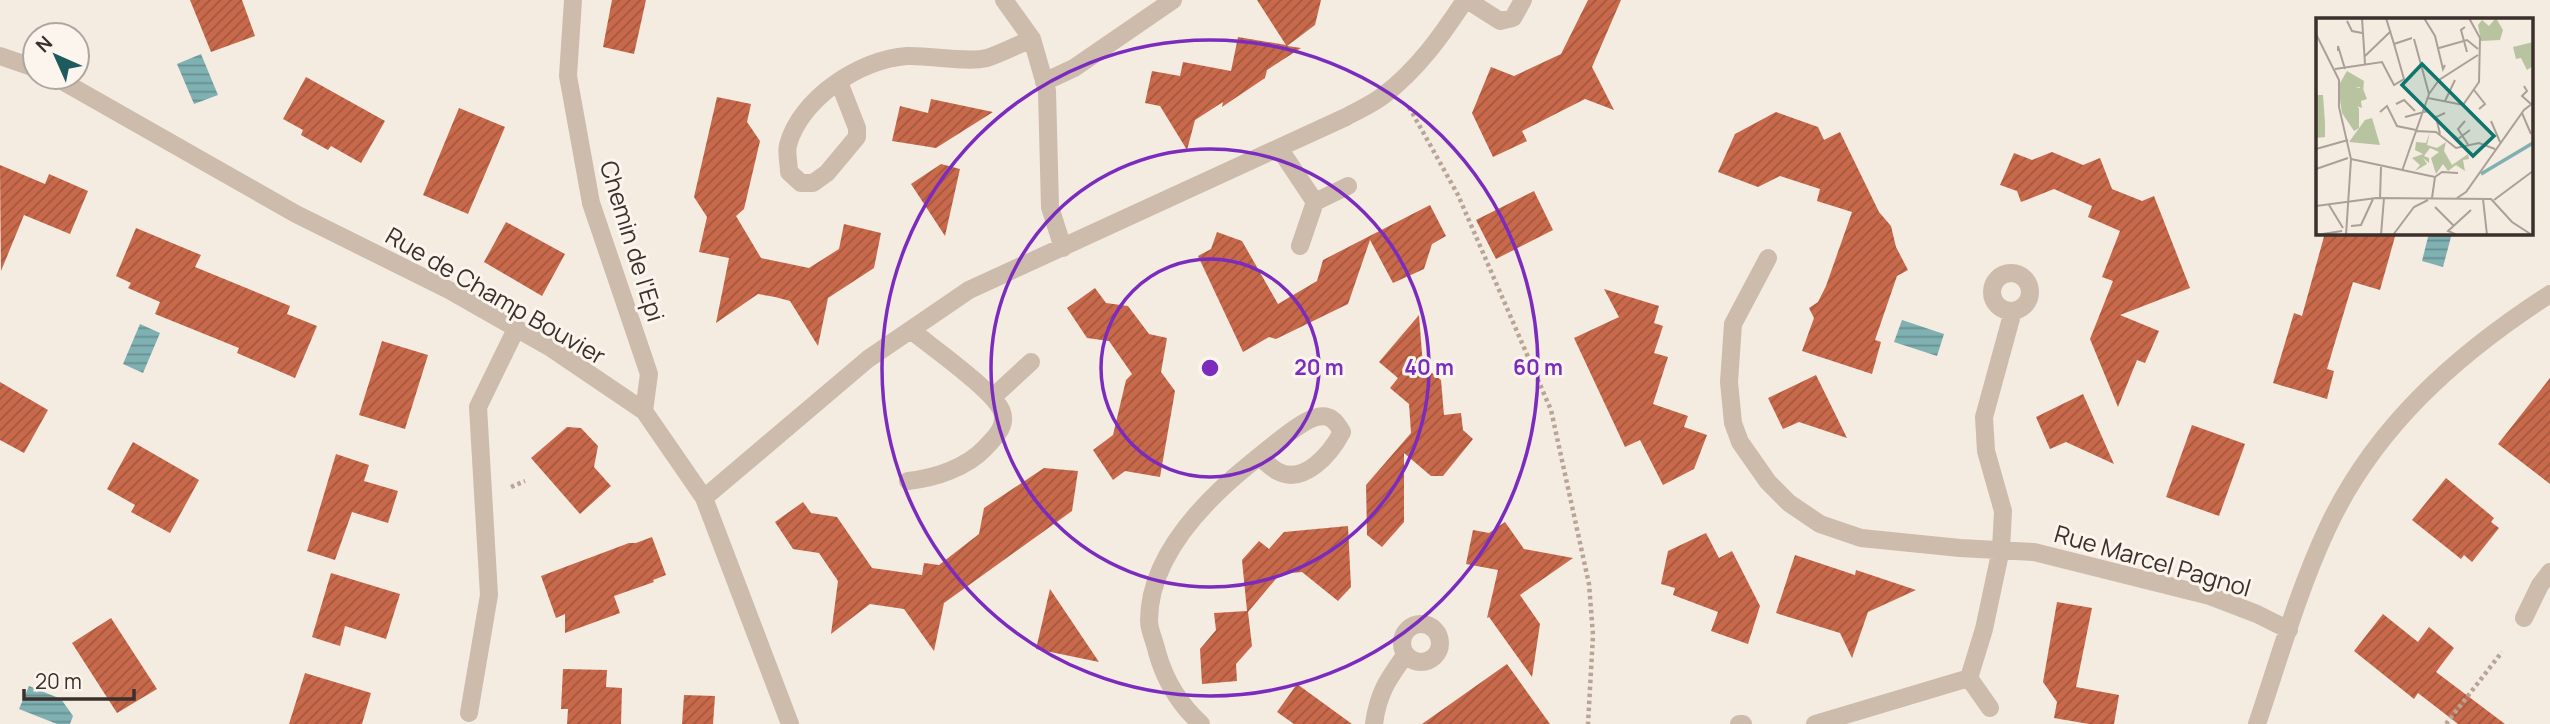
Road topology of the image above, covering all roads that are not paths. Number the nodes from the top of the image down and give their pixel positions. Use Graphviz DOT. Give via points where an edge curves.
graph roads {
  1 [pos="573,0"];
  2 [pos="1004,0"];
  3 [pos="1173,0"];
  4 [pos="1466,0"];
  5 [pos="1523,0"];
  6 [pos="1032,39"];
  7 [pos="0,56"];
  8 [pos="21,63"];
  9 [pos="839,82"];
  10 [pos="1044,82"];
  11 [pos="80,91"];
  12 [pos="1279,148"];
  13 [pos="1348,186"];
  14 [pos="1315,202"];
  15 [pos="1300,246"];
  16 [pos="1063,247"];
  17 [pos="1768,258"];
  18 [pos="2550,294"];
  19 [pos="2013,311"];
  20 [pos="516,329"];
  21 [pos="911,330"];
  22 [pos="1031,362"];
  23 [pos="993,397"];
  24 [pos="645,411"];
  25 [pos="1259,457"];
  26 [pos="908,481"];
  27 [pos="704,498"];
  28 [pos="2001,549"];
  29 [pos="2550,572"];
  30 [pos="2524,618"];
  31 [pos="2289,630"];
  32 [pos="1406,654"];
  33 [pos="1969,678"];
  34 [pos="1990,708"];
  35 [pos="469,713"];
  36 [pos="790,724"];
  37 [pos="1201,724"];
  38 [pos="1374,724"];
  39 [pos="1815,724"];
  40 [pos="2257,724"];
  1 -- 24 [label="street, Chemin de l'Epi" via="568,76 591,203 649,374"];
  2 -- 6 [label="street"];
  3 -- 10 [label="street" via="1074,68"];
  4 -- 5 [label="street" via="1500,21 1513,18"];
  4 -- 12 [label="street" via="1437,42 1383,96"];
  6 -- 9 [label="street" via="985,59 905,56 877,63"];
  6 -- 10 [label="street"];
  7 -- 8 [label="street"];
  9 -- 9 [label="street" via="804,112 787,146 789,172 801,183 813,183 827,173 857,137"];
  10 -- 16 [label="street" via="1050,207"];
  11 -- 20 [label="street, Rue de Champ Bouvier" via="296,214 449,290"];
  12 -- 14 [label="street"];
  12 -- 16 [label="street"];
  13 -- 14 [label="street"];
  14 -- 15 [label="street"];
  16 -- 21 [label="street" via="970,290"];
  17 -- 28 [label="street, Rue Marcel Pagnol" via="1733,324 1729,382 1740,442 1768,482 1820,524 1861,538"];
  18 -- 31 [label="street" via="2459,359 2423,392 2381,442 2327,528"];
  19 -- 28 [label="street" via="1984,417 1986,451 2003,511"];
  20 -- 24 [label="street, Rue de Champ Bouvier"];
  20 -- 35 [label="street" via="478,407 489,595"];
  21 -- 23 [label="street"];
  21 -- 27 [label="street" via="868,359"];
  22 -- 23 [label="street"];
  23 -- 26 [label="street" via="1003,413 1001,431 974,459 928,479"];
  24 -- 27 [label="street, Rue de Champ Bouvier"];
  25 -- 37 [label="street" via="1217,491 1175,543 1157,579 1149,622 1163,672 1185,709"];
  27 -- 36 [label="street, Rue de Champ Bouvier"];
  28 -- 31 [label="street, Rue Marcel Pagnol" via="2035,552 2210,596"];
  28 -- 33 [label="street"];
  29 -- 30 [label="street"];
  31 -- 40 [label="street"];
  32 -- 38 [label="street" via="1383,685"];
  33 -- 34 [label="street"];
  33 -- 39 [label="street"];
}
